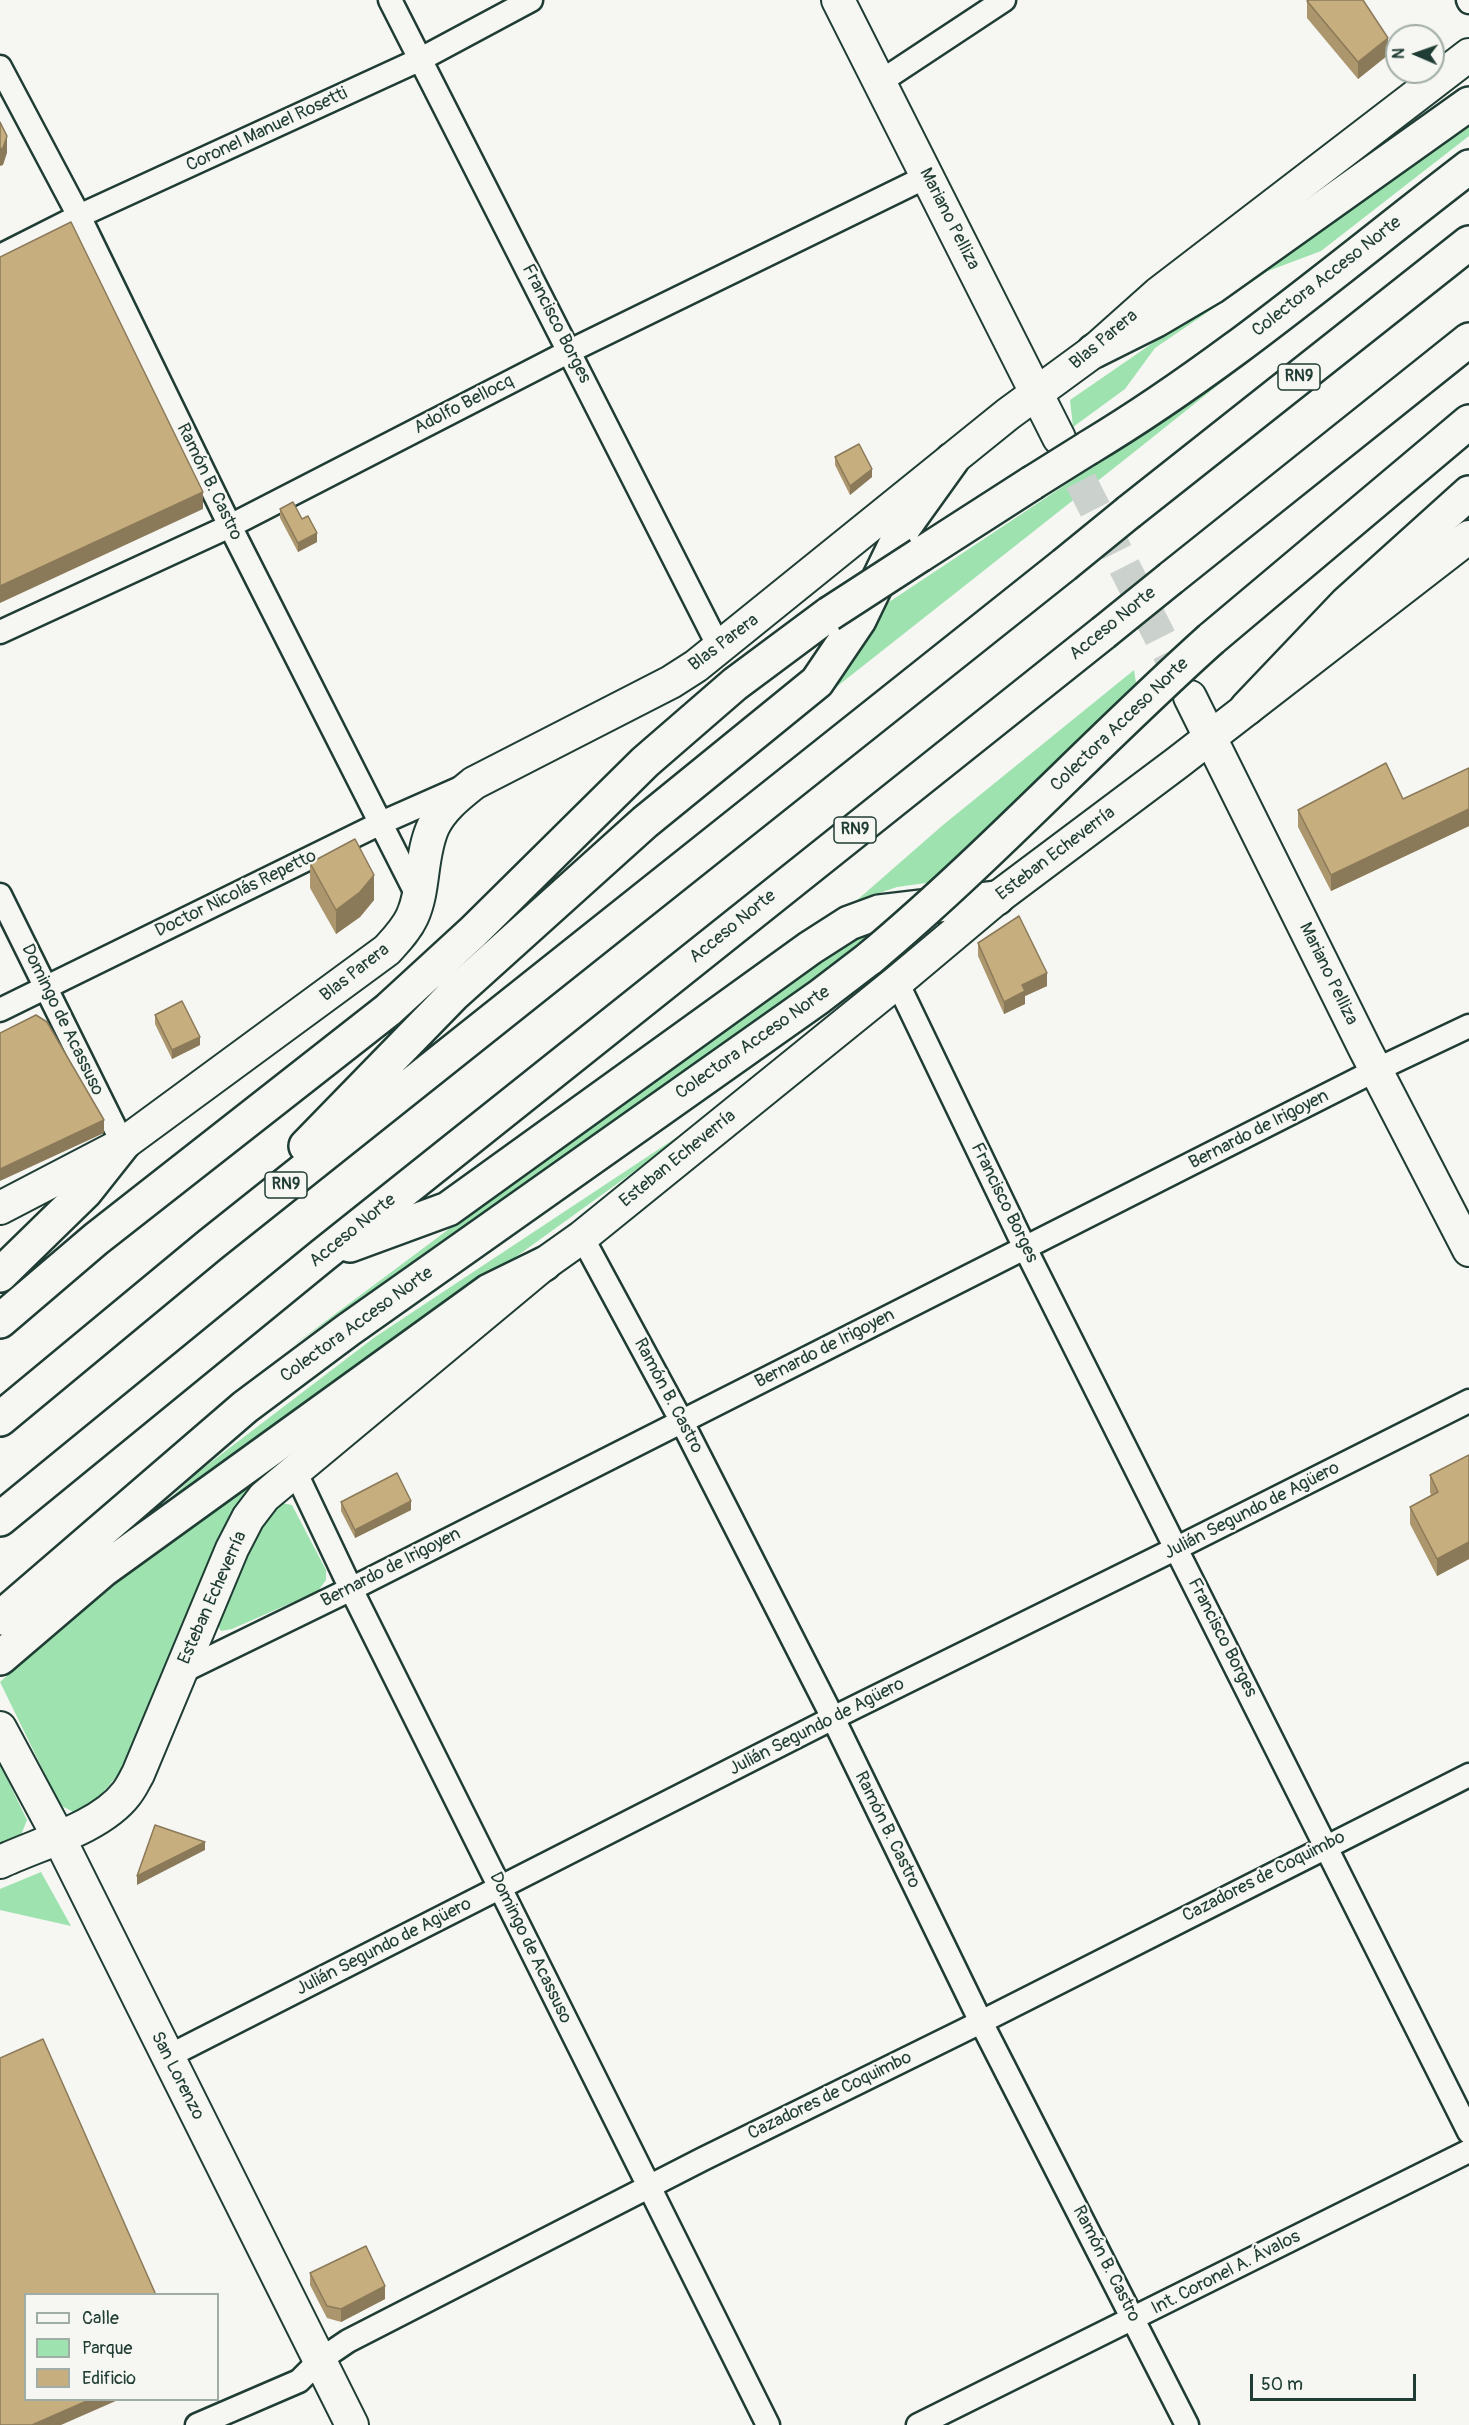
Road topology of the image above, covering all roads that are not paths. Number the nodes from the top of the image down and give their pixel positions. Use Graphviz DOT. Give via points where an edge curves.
graph roads {
  1 [pos="390,0"];
  2 [pos="531,0"];
  3 [pos="838,0"];
  4 [pos="1004,0"];
  5 [pos="1469,55"];
  6 [pos="421,59"];
  7 [pos="0,67"];
  8 [pos="880,82"];
  9 [pos="1469,104"];
  10 [pos="1469,167"];
  11 [pos="928,177"];
  12 [pos="80,216"];
  13 [pos="1469,243"];
  14 [pos="0,256"];
  15 [pos="1469,340"];
  16 [pos="570,351"];
  17 [pos="1094,351"];
  18 [pos="1036,393"];
  19 [pos="1469,422"];
  20 [pos="1073,443"];
  21 [pos="952,460"];
  22 [pos="1469,493"];
  23 [pos="230,526"];
  24 [pos="1469,537"];
  25 [pos="0,632"];
  26 [pos="720,649"];
  27 [pos="1190,697"];
  28 [pos="1247,708"];
  29 [pos="1210,736"];
  30 [pos="474,783"];
  31 [pos="381,823"];
  32 [pos="0,895"];
  33 [pos="418,897"];
  34 [pos="997,898"];
  35 [pos="897,982"];
  36 [pos="46,987"];
  37 [pos="0,1010"];
  38 [pos="1469,1026"];
  39 [pos="1376,1070"];
  40 [pos="123,1144"];
  41 [pos="0,1208"];
  42 [pos="582,1237"];
  43 [pos="210,1245"];
  44 [pos="1025,1248"];
  45 [pos="1469,1250"];
  46 [pos="323,1255"];
  47 [pos="544,1264"];
  48 [pos="0,1275"];
  49 [pos="0,1321"];
  50 [pos="1469,1401"];
  51 [pos="0,1419"];
  52 [pos="682,1422"];
  53 [pos="295,1471"];
  54 [pos="0,1518"];
  55 [pos="1178,1548"];
  56 [pos="351,1589"];
  57 [pos="0,1618"];
  58 [pos="0,1658"];
  59 [pos="181,1672"];
  60 [pos="833,1719"];
  61 [pos="0,1728"];
  62 [pos="1469,1774"];
  63 [pos="58,1836"];
  64 [pos="1326,1845"];
  65 [pos="0,1862"];
  66 [pos="501,1888"];
  67 [pos="981,2022"];
  68 [pos="167,2057"];
  69 [pos="1469,2132"];
  70 [pos="1469,2151"];
  71 [pos="648,2188"];
  72 [pos="1134,2319"];
  73 [pos="320,2360"];
  74 [pos="197,2425"];
  75 [pos="352,2425"];
  76 [pos="768,2425"];
  77 [pos="918,2425"];
  78 [pos="1187,2425"];
  1 -- 6 [label="street, Francisco Borges"];
  2 -- 6 [label="street, Coronel Manuel Rosetti"];
  3 -- 8 [label="street, Mariano Pelliza"];
  4 -- 8 [label="street"];
  5 -- 17 [label="street, Blas Parera" via="1159,293"];
  6 -- 12 [label="street, Coronel Manuel Rosetti"];
  6 -- 16 [label="street, Francisco Borges"];
  7 -- 12 [label="street, Ramón B. Castro"];
  8 -- 11 [label="street, Mariano Pelliza"];
  9 -- 17 [label="highway" via="1212,287"];
  10 -- 20 [label="highway, Colectora Acceso Norte" via="1171,394"];
  11 -- 16 [label="street, Adolfo Bellocq"];
  11 -- 18 [label="street, Mariano Pelliza"];
  12 -- 14 [label="street, Coronel Manuel Rosetti"];
  12 -- 23 [label="street, Ramón B. Castro"];
  13 -- 43 [label="highway, RN9, bridge"];
  15 -- 46 [label="highway, Acceso Norte / RN9, bridge"];
  16 -- 23 [label="street, Adolfo Bellocq"];
  16 -- 26 [label="street, Francisco Borges"];
  17 -- 18 [label="street, Blas Parera"];
  18 -- 20 [label="street, Mariano Pelliza"];
  18 -- 21 [label="street, Blas Parera"];
  19 -- 57 [label="highway, Colectora Acceso Norte, bridge" via="1149,694 994,847 870,958 245,1407"];
  20 -- 49 [label="highway, Colectora Acceso Norte, bridge" via="1032,483 829,614 735,684 645,762 388,1010 96,1239"];
  21 -- 26 [label="street, Blas Parera"];
  21 -- 43 [label="highway" via="904,527 859,620 817,682 645,822 453,995"];
  22 -- 28 [label="highway" via="1347,603"];
  23 -- 25 [label="street, Adolfo Bellocq"];
  23 -- 31 [label="street, Ramón B. Castro"];
  24 -- 28 [label="street, Esteban Echeverría"];
  26 -- 30 [label="street, Blas Parera" via="671,682"];
  27 -- 29 [label="street, Mariano Pelliza"];
  28 -- 29 [label="street, Esteban Echeverría"];
  29 -- 34 [label="street, Esteban Echeverría"];
  29 -- 39 [label="street, Mariano Pelliza"];
  30 -- 31 [label="street, Doctor Nicolás Repetto"];
  30 -- 33 [label="street, Blas Parera" via="450,803 433,828"];
  31 -- 33 [label="street, Ramón B. Castro"];
  31 -- 36 [label="street, Doctor Nicolás Repetto"];
  32 -- 36 [label="street, Domingo de Acassuso"];
  33 -- 40 [label="street, Blas Parera" via="402,933 368,966"];
  34 -- 35 [label="street, Esteban Echeverría"];
  34 -- 46 [label="highway" via="879,912 849,923 448,1209"];
  35 -- 42 [label="street, Esteban Echeverría"];
  35 -- 44 [label="street, Francisco Borges"];
  36 -- 37 [label="street, Doctor Nicolás Repetto"];
  36 -- 40 [label="street, Domingo de Acassuso"];
  38 -- 39 [label="street, Bernardo de Irigoyen"];
  39 -- 44 [label="street, Bernardo de Irigoyen"];
  39 -- 45 [label="street, Mariano Pelliza"];
  40 -- 41 [label="street, Blas Parera"];
  40 -- 48 [label="highway" via="85,1191"];
  42 -- 47 [label="street, Esteban Echeverría"];
  42 -- 52 [label="street, Ramón B. Castro"];
  43 -- 51 [label="highway, RN9"];
  44 -- 52 [label="street, Bernardo de Irigoyen"];
  44 -- 55 [label="street, Francisco Borges"];
  46 -- 54 [label="highway, Acceso Norte / RN9"];
  47 -- 53 [label="street, Esteban Echeverría"];
  47 -- 58 [label="highway" via="489,1290 103,1570"];
  50 -- 55 [label="street, Julián Segundo de Agüero"];
  52 -- 56 [label="street, Bernardo de Irigoyen"];
  52 -- 60 [label="street, Ramón B. Castro"];
  53 -- 56 [label="street, Domingo de Acassuso"];
  53 -- 59 [label="street, Esteban Echeverría" via="264,1497 248,1518"];
  55 -- 60 [label="street, Julián Segundo de Agüero"];
  55 -- 64 [label="street, Francisco Borges"];
  56 -- 59 [label="street, Bernardo de Irigoyen"];
  56 -- 66 [label="street, Domingo de Acassuso"];
  59 -- 63 [label="street, Esteban Echeverría" via="126,1795 86,1826"];
  60 -- 66 [label="street, Julián Segundo de Agüero"];
  60 -- 67 [label="street, Ramón B. Castro"];
  61 -- 63 [label="street, San Lorenzo"];
  62 -- 64 [label="street, Cazadores de Coquimbo"];
  63 -- 65 [label="street, Esteban Echeverría"];
  63 -- 68 [label="street, San Lorenzo"];
  64 -- 67 [label="street, Cazadores de Coquimbo"];
  64 -- 69 [label="street, Francisco Borges"];
  66 -- 68 [label="street, Julián Segundo de Agüero"];
  66 -- 71 [label="street, Domingo de Acassuso"];
  67 -- 71 [label="street, Cazadores de Coquimbo"];
  67 -- 72 [label="street, Ramón B. Castro"];
  68 -- 73 [label="street, San Lorenzo"];
  70 -- 72 [label="street, Int. Coronel A. Ávalos"];
  71 -- 73 [label="street, Cazadores de Coquimbo" via="348,2341"];
  71 -- 76 [label="street, Domingo de Acassuso"];
  72 -- 77 [label="street, Int. Coronel A. Ávalos"];
  72 -- 78 [label="street, Ramón B. Castro"];
  73 -- 74 [label="street, Cazadores de Coquimbo" via="299,2381"];
  73 -- 75 [label="street, San Lorenzo"];
}
